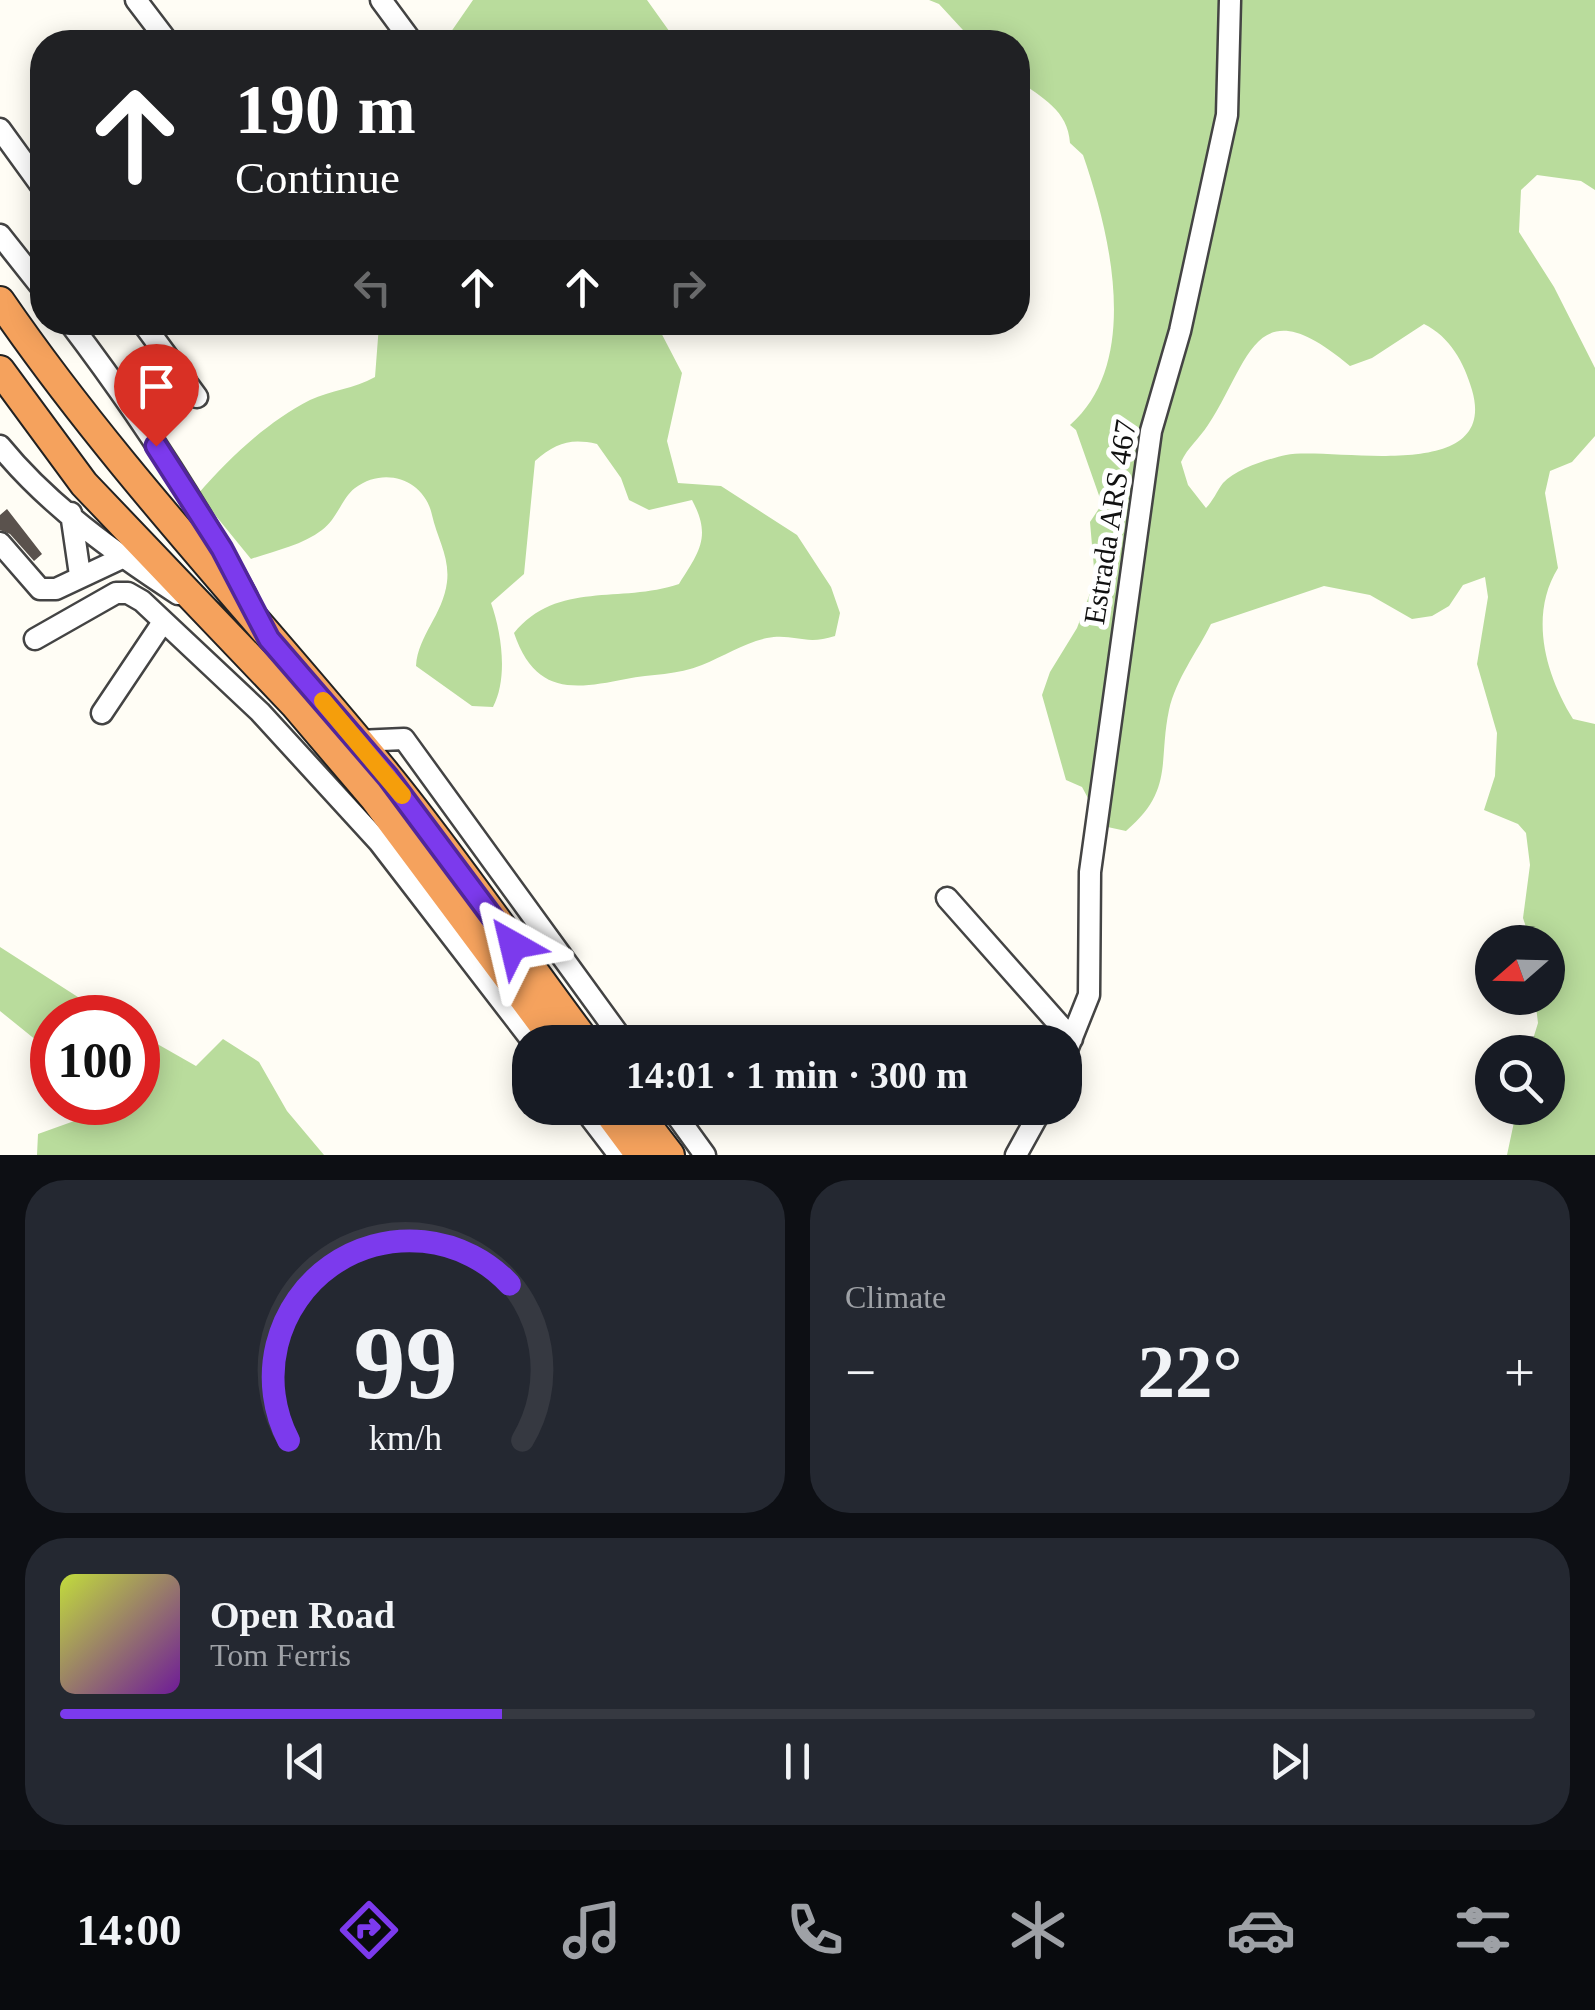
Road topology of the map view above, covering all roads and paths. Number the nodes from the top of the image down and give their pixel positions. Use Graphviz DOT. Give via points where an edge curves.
graph roads {
  1 [pos="136,0"];
  2 [pos="381,0"];
  3 [pos="1230,0"];
  4 [pos="159,30"];
  5 [pos="403,30"];
  6 [pos="0,129"];
  7 [pos="30,170"];
  8 [pos="0,235"];
  9 [pos="30,273"];
  10 [pos="0,301"];
  11 [pos="79,335"];
  12 [pos="152,335"];
  13 [pos="0,370"];
  14 [pos="198,397"];
  15 [pos="0,446"];
  16 [pos="72,514"];
  17 [pos="0,542"];
  18 [pos="122,558"];
  19 [pos="80,574"];
  20 [pos="194,604"];
  21 [pos="164,622"];
  22 [pos="35,639"];
  23 [pos="269,639"];
  24 [pos="102,712"];
  25 [pos="358,742"];
  26 [pos="946,898"];
  27 [pos="521,1025"];
  28 [pos="543,1025"];
  29 [pos="573,1025"];
  30 [pos="612,1025"];
  31 [pos="1050,1025"];
  32 [pos="1077,1025"];
  33 [pos="596,1125"];
  34 [pos="617,1125"];
  35 [pos="647,1125"];
  36 [pos="684,1125"];
  37 [pos="1033,1125"];
  38 [pos="619,1155"];
  39 [pos="640,1155"];
  40 [pos="670,1155"];
  41 [pos="706,1155"];
  42 [pos="1016,1155"];
  1 -- 4 [label="street"];
  2 -- 5 [label="street"];
  3 -- 32 [label="street, Estrada ARS 467" via="1227,115 1151,431 1090,872 1089,995"];
  6 -- 7 [label="street"];
  8 -- 9 [label="street"];
  10 -- 23 [label="highway" via="62,390"];
  11 -- 23 [label="street" via="222,549"];
  12 -- 14 [label="street"];
  13 -- 20 [label="highway" via="84,484"];
  15 -- 16 [label="street" via="26,478"];
  16 -- 18 [label="street"];
  16 -- 19 [label="street"];
  17 -- 19 [label="street" via="40,589"];
  18 -- 19 [label="street"];
  18 -- 20 [label="street"];
  20 -- 28 [label="highway" via="294,704 374,798"];
  21 -- 22 [label="street" via="128,593 116,593"];
  21 -- 24 [label="street"];
  21 -- 27 [label="street" via="260,712 379,842"];
  23 -- 25 [label="highway"];
  25 -- 29 [label="highway"];
  25 -- 30 [label="street" via="404,739"];
  26 -- 31 [label="street"];
  33 -- 38 [label="street"];
  34 -- 39 [label="highway"];
  35 -- 40 [label="highway"];
  36 -- 41 [label="street"];
  37 -- 42 [label="street"];
}
